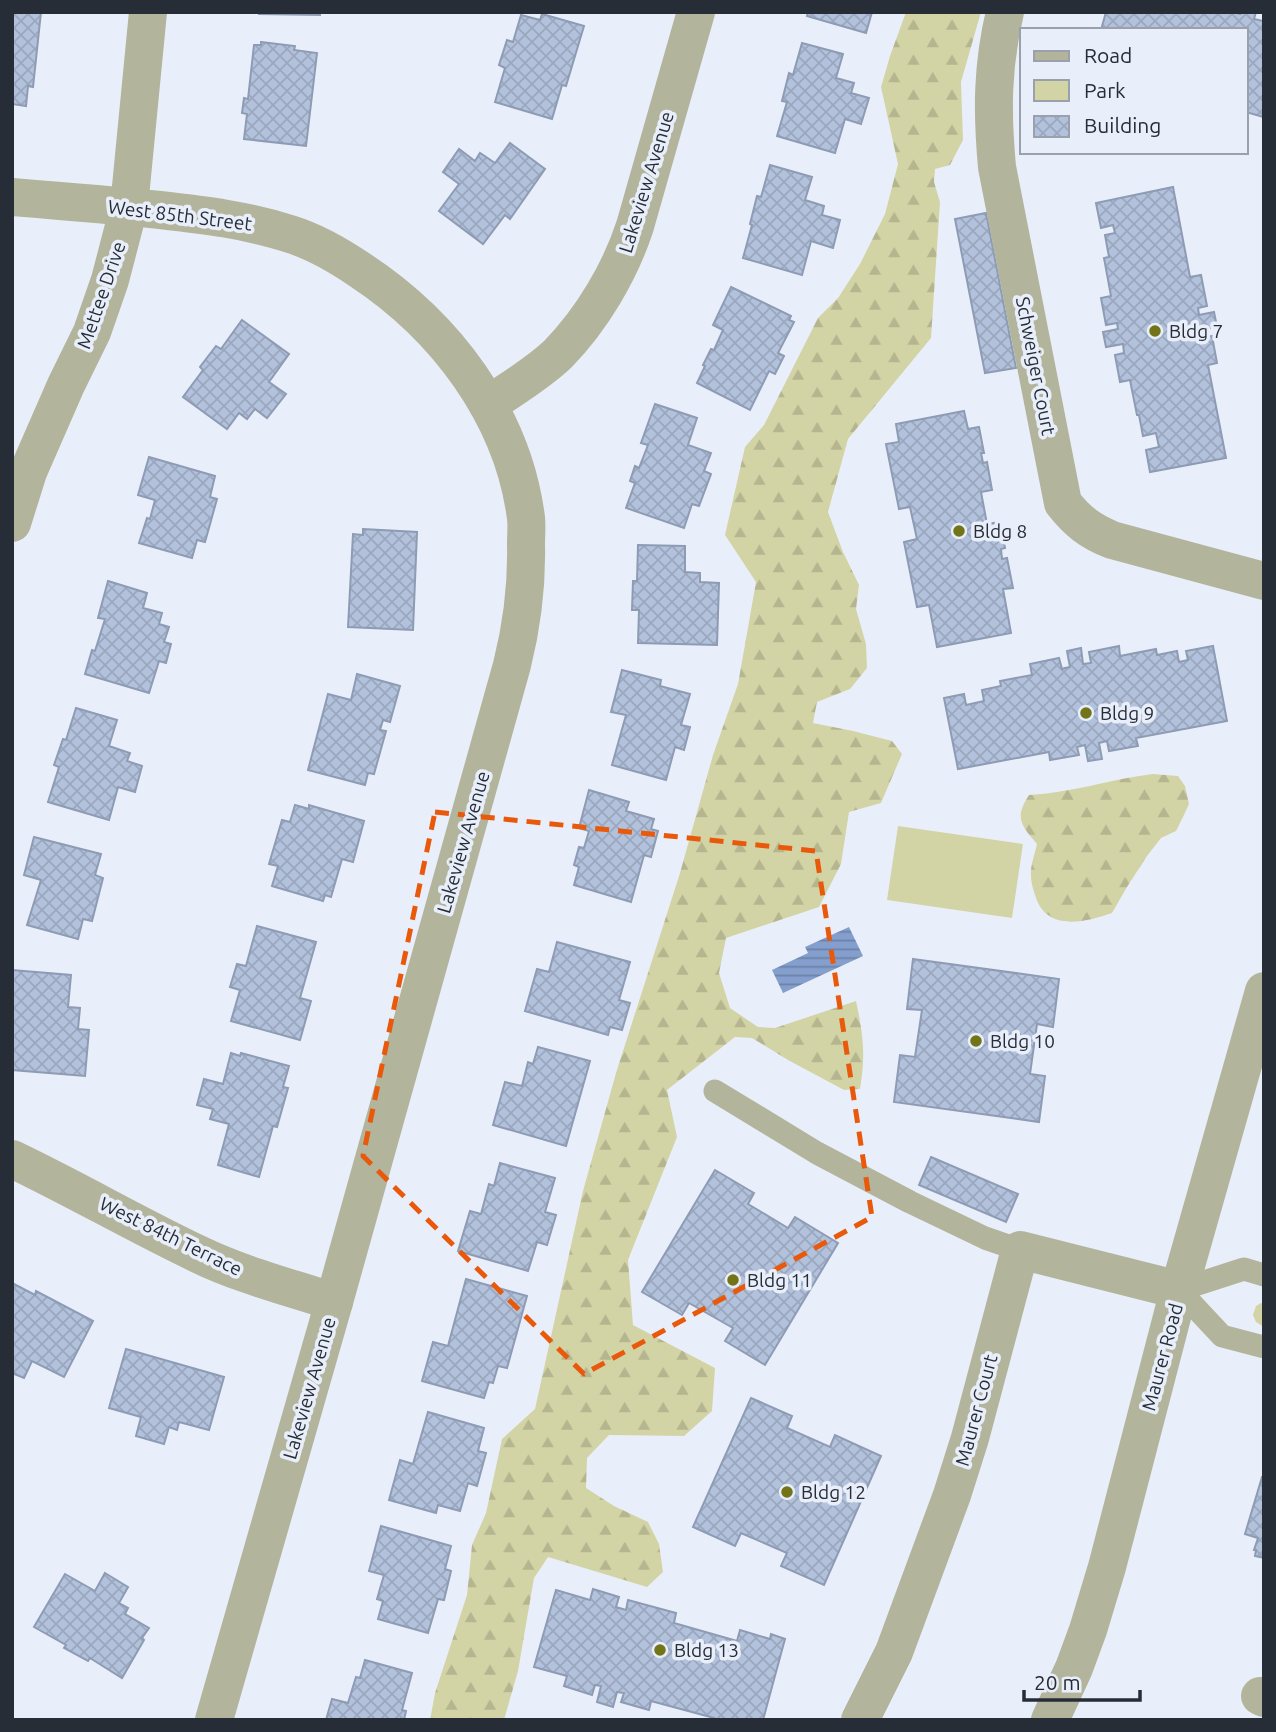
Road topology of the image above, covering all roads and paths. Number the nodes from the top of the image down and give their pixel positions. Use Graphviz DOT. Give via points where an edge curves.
graph roads {
  1 [pos="148,12"];
  2 [pos="696,12"];
  3 [pos="1004,12"];
  4 [pos="12,197"];
  5 [pos="129,207"];
  6 [pos="488,405"];
  7 [pos="12,523"];
  8 [pos="1264,581"];
  9 [pos="1264,991"];
  10 [pos="715,1091"];
  11 [pos="12,1159"];
  12 [pos="1020,1250"];
  13 [pos="1264,1275"];
  14 [pos="1179,1290"];
  15 [pos="334,1302"];
  16 [pos="1264,1346"];
  17 [pos="214,1720"];
  18 [pos="860,1720"];
  19 [pos="1050,1720"];
  1 -- 5 [label="street, Mettee Drive"];
  2 -- 6 [label="street, Lakeview Avenue" via="635,226 618,270 557,354"];
  3 -- 8 [label="street, Schweiger Court" via="993,95 997,167 1063,503 1092,531 1112,540"];
  4 -- 5 [label="street, West 85th Street"];
  5 -- 6 [label="street, West 85th Street" via="252,222 318,244 384,285 423,320"];
  5 -- 7 [label="street, Mettee Drive" via="92,332 28,472"];
  6 -- 15 [label="street, Lakeview Avenue" via="517,475 526,519 521,626"];
  9 -- 14 [label="street, Maurer Road"];
  10 -- 12 [label="lane" via="910,1202"];
  11 -- 15 [label="street, West 84th Terrace" via="199,1254"];
  12 -- 14 [label="street"];
  12 -- 18 [label="street, Maurer Court" via="952,1495 894,1652"];
  13 -- 14 [label="lane" via="1244,1269"];
  14 -- 16 [label="lane" via="1222,1336"];
  14 -- 19 [label="street, Maurer Road" via="1107,1567 1074,1668"];
  15 -- 17 [label="street, Lakeview Avenue"];
}
